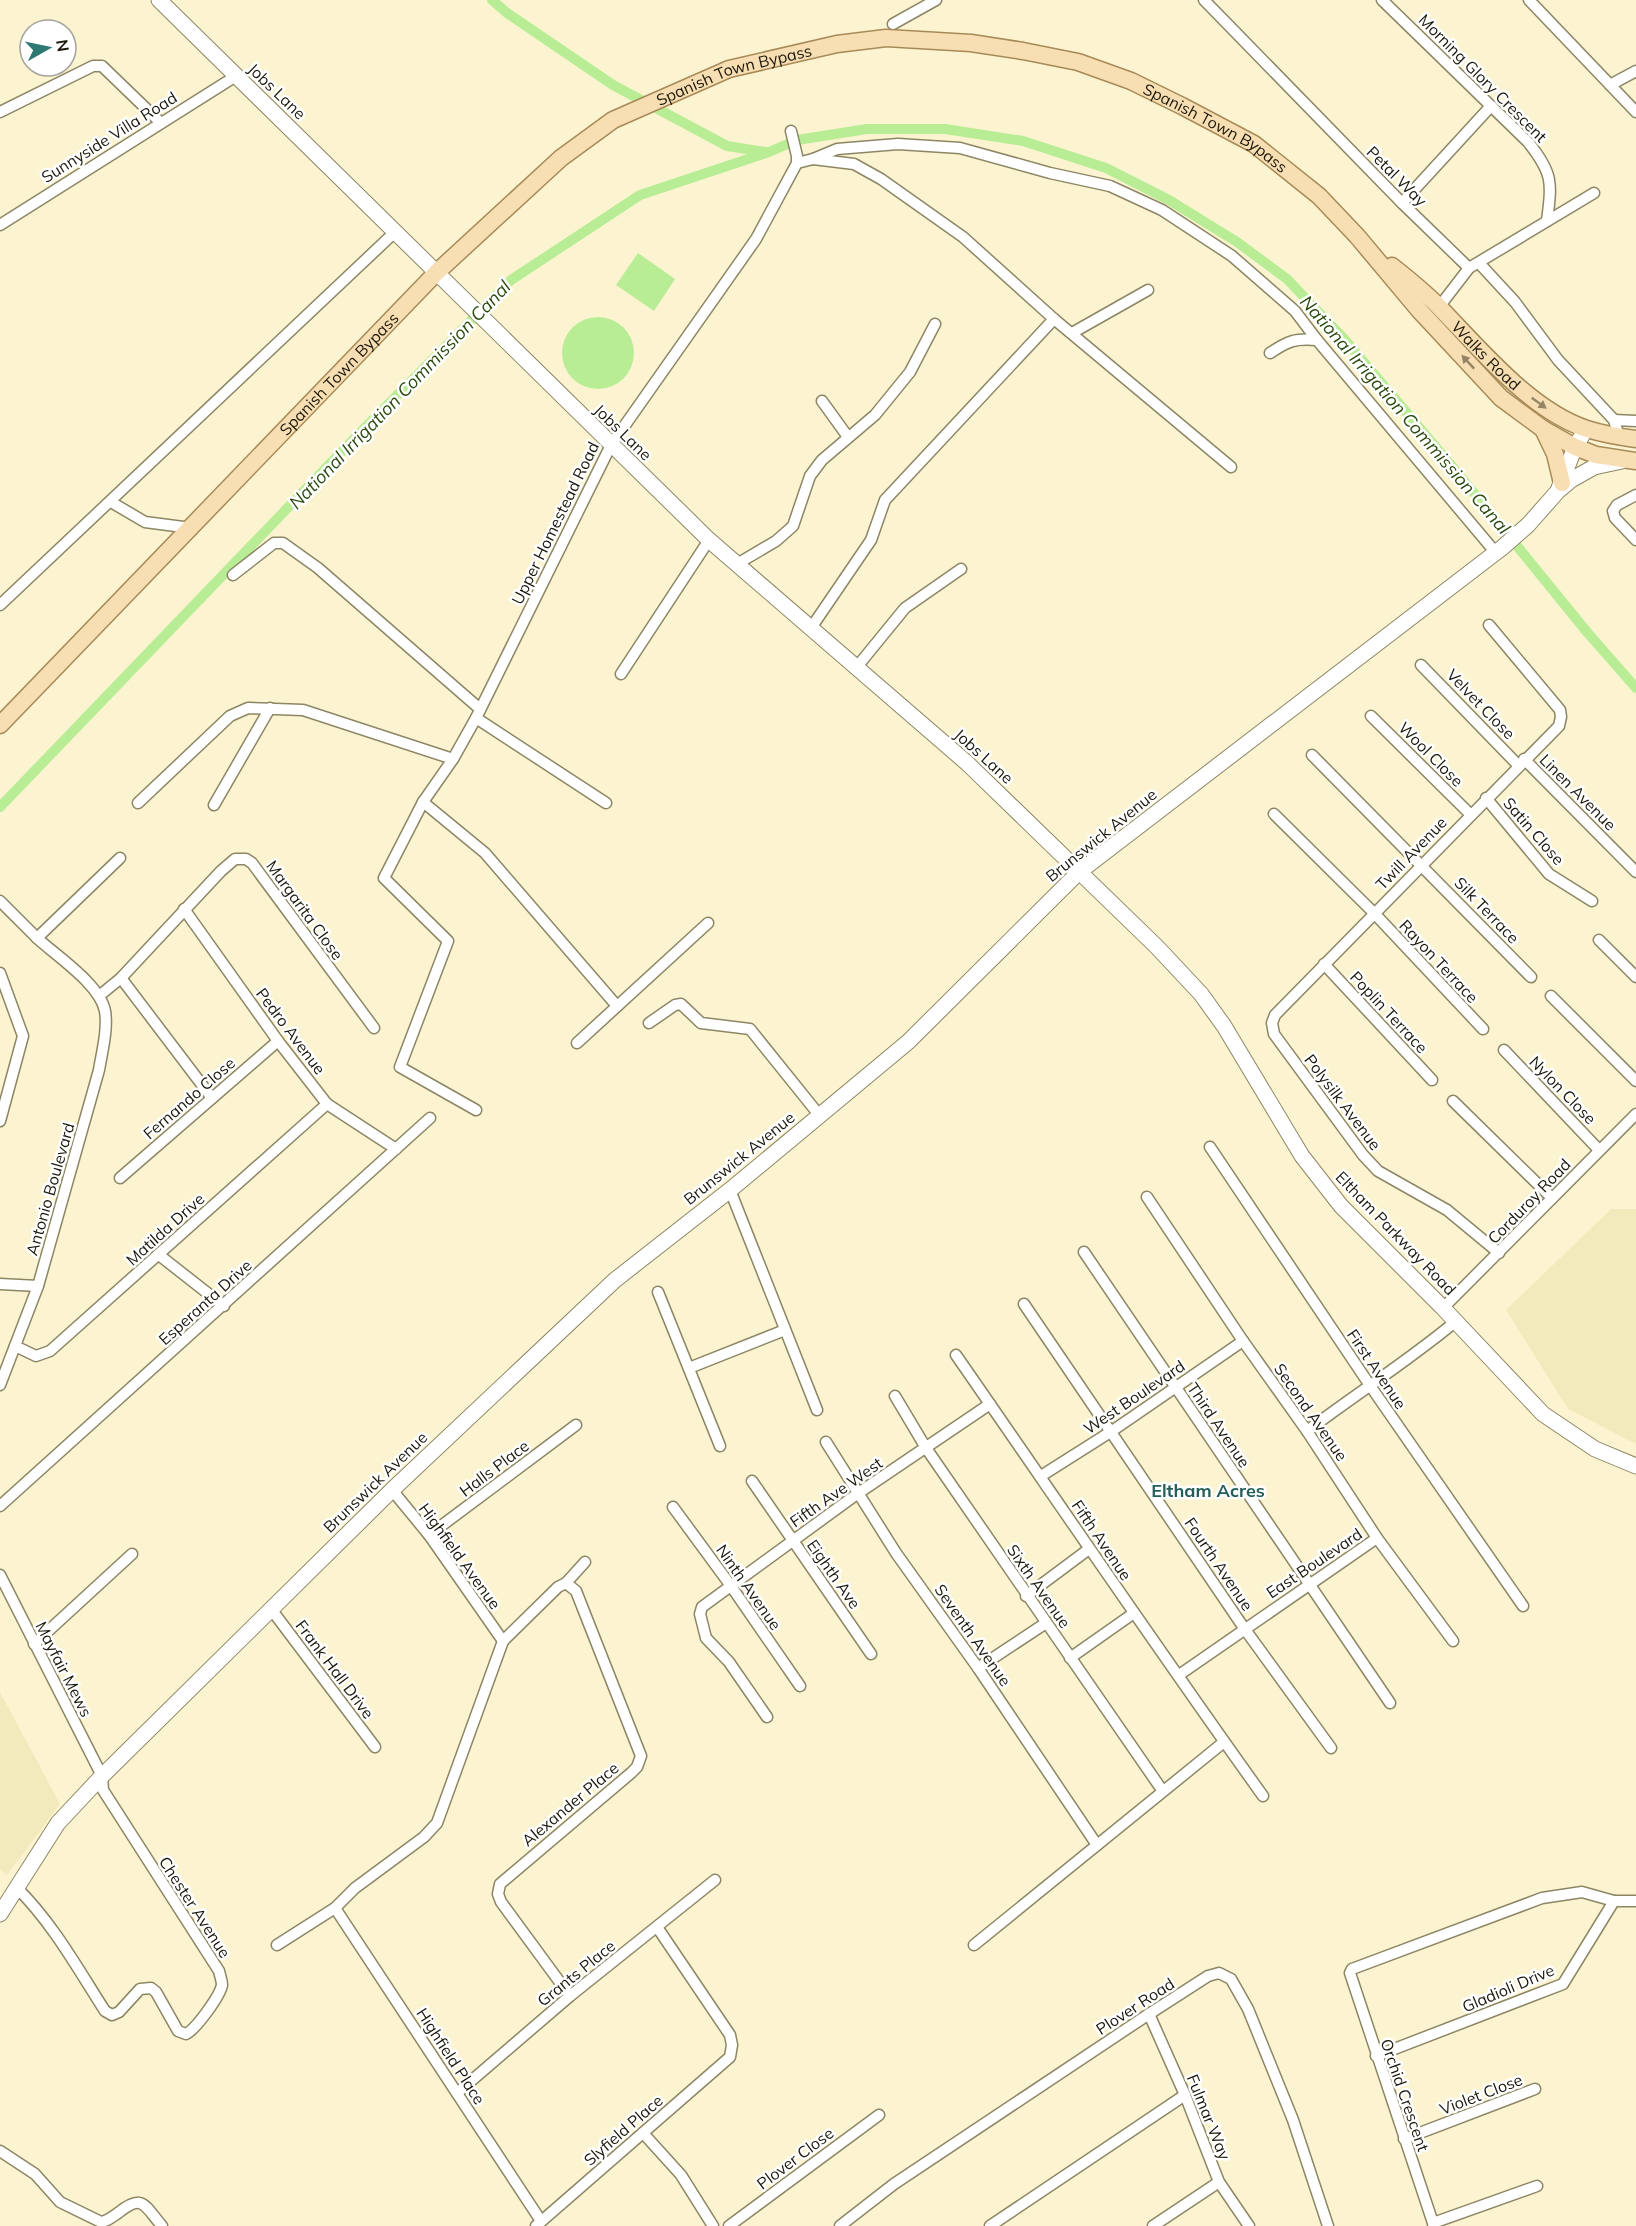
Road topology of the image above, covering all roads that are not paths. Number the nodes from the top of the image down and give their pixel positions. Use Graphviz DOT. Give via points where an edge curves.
graph roads {
  1 [pos="159,0"];
  2 [pos="936,0"];
  3 [pos="1204,0"];
  4 [pos="1382,0"];
  5 [pos="1529,0"];
  6 [pos="893,24"];
  7 [pos="1636,71"];
  8 [pos="236,76"];
  9 [pos="1610,85"];
  10 [pos="1491,106"];
  11 [pos="0,112"];
  12 [pos="1636,112"];
  13 [pos="160,122"];
  14 [pos="791,131"];
  15 [pos="813,159"];
  16 [pos="797,160"];
  17 [pos="1594,194"];
  18 [pos="1402,203"];
  19 [pos="1547,221"];
  20 [pos="0,225"];
  21 [pos="395,232"];
  22 [pos="1357,236"];
  23 [pos="1474,266"];
  24 [pos="436,273"];
  25 [pos="1148,290"];
  26 [pos="1439,307"];
  27 [pos="1054,318"];
  28 [pos="935,324"];
  29 [pos="1072,333"];
  30 [pos="1317,340"];
  31 [pos="1270,353"];
  32 [pos="822,401"];
  33 [pos="1614,420"];
  34 [pos="1636,421"];
  35 [pos="1543,429"];
  36 [pos="1586,429"];
  37 [pos="848,437"];
  38 [pos="1628,438"];
  39 [pos="611,445"];
  40 [pos="1575,447"];
  41 [pos="1630,461"];
  42 [pos="1231,467"];
  43 [pos="1560,487"];
  44 [pos="1636,495"];
  45 [pos="111,502"];
  46 [pos="191,528"];
  47 [pos="709,540"];
  48 [pos="1636,540"];
  49 [pos="1500,550"];
  50 [pos="737,564"];
  51 [pos="961,569"];
  52 [pos="233,575"];
  53 [pos="0,605"];
  54 [pos="1489,625"];
  55 [pos="812,628"];
  56 [pos="1421,665"];
  57 [pos="856,668"];
  58 [pos="621,674"];
  59 [pos="270,708"];
  60 [pos="478,713"];
  61 [pos="1371,716"];
  62 [pos="0,725"];
  63 [pos="1312,755"];
  64 [pos="453,759"];
  65 [pos="1521,762"];
  66 [pos="1486,798"];
  67 [pos="423,802"];
  68 [pos="138,803"];
  69 [pos="606,803"];
  70 [pos="214,805"];
  71 [pos="1274,814"];
  72 [pos="1470,814"];
  73 [pos="120,858"];
  74 [pos="1421,864"];
  75 [pos="1079,872"];
  76 [pos="1636,872"];
  77 [pos="0,901"];
  78 [pos="1592,901"];
  79 [pos="184,909"];
  80 [pos="1374,913"];
  81 [pos="708,923"];
  82 [pos="37,938"];
  83 [pos="1599,940"];
  84 [pos="1324,964"];
  85 [pos="0,973"];
  86 [pos="1531,977"];
  87 [pos="1636,977"];
  88 [pos="121,978"];
  89 [pos="99,996"];
  90 [pos="1551,996"];
  91 [pos="617,1006"];
  92 [pos="1275,1015"];
  93 [pos="649,1023"];
  94 [pos="374,1028"];
  95 [pos="1483,1029"];
  96 [pos="278,1041"];
  97 [pos="577,1043"];
  98 [pos="1504,1050"];
  99 [pos="1432,1080"];
  100 [pos="1636,1081"];
  101 [pos="212,1098"];
  102 [pos="1453,1101"];
  103 [pos="327,1104"];
  104 [pos="476,1110"];
  105 [pos="1636,1114"];
  106 [pos="820,1116"];
  107 [pos="430,1119"];
  108 [pos="0,1121"];
  109 [pos="1210,1147"];
  110 [pos="396,1149"];
  111 [pos="1599,1150"];
  112 [pos="120,1178"];
  113 [pos="730,1190"];
  114 [pos="1147,1197"];
  115 [pos="1552,1198"];
  116 [pos="1084,1252"];
  117 [pos="1499,1253"];
  118 [pos="159,1255"];
  119 [pos="0,1284"];
  120 [pos="38,1286"];
  121 [pos="658,1292"];
  122 [pos="1024,1304"];
  123 [pos="224,1306"];
  124 [pos="1443,1308"];
  125 [pos="1455,1322"];
  126 [pos="785,1329"];
  127 [pos="1243,1341"];
  128 [pos="15,1346"];
  129 [pos="956,1355"];
  130 [pos="689,1368"];
  131 [pos="1369,1384"];
  132 [pos="0,1385"];
  133 [pos="1175,1387"];
  134 [pos="895,1396"];
  135 [pos="990,1404"];
  136 [pos="817,1410"];
  137 [pos="576,1425"];
  138 [pos="1112,1431"];
  139 [pos="1307,1431"];
  140 [pos="826,1442"];
  141 [pos="720,1446"];
  142 [pos="926,1448"];
  143 [pos="1636,1466"];
  144 [pos="1041,1476"];
  145 [pos="752,1480"];
  146 [pos="392,1490"];
  147 [pos="857,1494"];
  148 [pos="0,1506"];
  149 [pos="673,1507"];
  150 [pos="429,1535"];
  151 [pos="1377,1538"];
  152 [pos="794,1541"];
  153 [pos="1089,1549"];
  154 [pos="132,1554"];
  155 [pos="585,1562"];
  156 [pos="0,1575"];
  157 [pos="566,1583"];
  158 [pos="1310,1585"];
  159 [pos="731,1586"];
  160 [pos="1026,1596"];
  161 [pos="1523,1606"];
  162 [pos="271,1609"];
  163 [pos="1134,1613"];
  164 [pos="1046,1623"];
  165 [pos="1244,1628"];
  166 [pos="503,1641"];
  167 [pos="1453,1641"];
  168 [pos="34,1644"];
  169 [pos="871,1654"];
  170 [pos="1070,1658"];
  171 [pos="978,1668"];
  172 [pos="1179,1675"];
  173 [pos="800,1686"];
  174 [pos="1390,1703"];
  175 [pos="767,1717"];
  176 [pos="1224,1742"];
  177 [pos="375,1747"];
  178 [pos="1331,1748"];
  179 [pos="102,1776"];
  180 [pos="1162,1790"];
  181 [pos="1263,1796"];
  182 [pos="1097,1845"];
  183 [pos="716,1880"];
  184 [pos="16,1887"];
  185 [pos="1614,1901"];
  186 [pos="1636,1901"];
  187 [pos="335,1908"];
  188 [pos="0,1914"];
  189 [pos="657,1927"];
  190 [pos="277,1945"];
  191 [pos="974,1945"];
  192 [pos="570,1996"];
  193 [pos="1149,2014"];
  194 [pos="1376,2056"];
  195 [pos="1534,2089"];
  196 [pos="457,2093"];
  197 [pos="1185,2095"];
  198 [pos="879,2115"];
  199 [pos="643,2133"];
  200 [pos="1404,2139"];
  201 [pos="0,2151"];
  202 [pos="1219,2182"];
  203 [pos="1537,2186"];
  204 [pos="538,2223"];
  205 [pos="1434,2224"];
  206 [pos="162,2226"];
  207 [pos="713,2226"];
  208 [pos="729,2226"];
  209 [pos="840,2226"];
  210 [pos="990,2226"];
  211 [pos="1154,2226"];
  212 [pos="1248,2226"];
  213 [pos="1328,2226"];
  1 -- 8 [label="main road, Jobs Lane"];
  2 -- 6 [label="street"];
  3 -- 18 [label="street, Petal Way"];
  4 -- 10 [label="street, Morning Glory Crescent"];
  5 -- 9 [label="street"];
  7 -- 9 [label="street"];
  8 -- 13 [label="street, Sunnyside Villa Road"];
  8 -- 21 [label="main road, Jobs Lane"];
  9 -- 12 [label="street"];
  10 -- 18 [label="street"];
  10 -- 19 [label="street, Morning Glory Crescent" via="1543,160 1551,189"];
  11 -- 13 [label="street" via="93,66 102,66"];
  13 -- 20 [label="street, Sunnyside Villa Road"];
  14 -- 16 [label="street"];
  15 -- 16 [label="street"];
  15 -- 27 [label="street" via="854,164 881,179 963,237"];
  15 -- 30 [label="street" via="837,149 898,144 960,148 1110,186 1162,210 1232,256 1295,311"];
  16 -- 39 [label="street, Upper Homestead Road" via="756,239"];
  17 -- 19 [label="street"];
  18 -- 23 [label="street, Petal Way"];
  19 -- 23 [label="street"];
  21 -- 24 [label="main road, Jobs Lane"];
  21 -- 45 [label="street"];
  22 -- 24 [label="main road, Spanish Town Bypass" via="1320,196 1254,144 1131,81 1078,62 1046,56 970,43 886,38 837,44 729,69 613,120 561,158"];
  22 -- 26 [label="main road, Walks Road"];
  35 -- 22 [label="main road, Spanish Town Bypass, one-way" via="1501,398"];
  23 -- 26 [label="street"];
  23 -- 33 [label="street, Petal Way" via="1515,302 1558,360"];
  24 -- 39 [label="main road, Jobs Lane"];
  24 -- 46 [label="main road, Spanish Town Bypass"];
  25 -- 29 [label="street"];
  26 -- 36 [label="main road, Walks Road, one-way" via="1533,399"];
  27 -- 29 [label="street"];
  27 -- 55 [label="street" via="885,500 871,540"];
  28 -- 37 [label="street" via="910,372 875,416"];
  29 -- 42 [label="street"];
  30 -- 31 [label="street" via="1286,342"];
  30 -- 49 [label="street"];
  32 -- 37 [label="street"];
  33 -- 34 [label="street"];
  33 -- 38 [label="street"];
  35 -- 40 [label="main road, Spanish Town Bypass"];
  35 -- 43 [label="main road" via="1555,454"];
  36 -- 38 [label="main road, Walks Road"];
  36 -- 40 [label="main road, Brunswick Avenue"];
  37 -- 50 [label="street" via="810,476 793,526"];
  39 -- 47 [label="main road, Jobs Lane"];
  39 -- 60 [label="street, Upper Homestead Road"];
  40 -- 41 [label="main road"];
  40 -- 43 [label="main road, Brunswick Avenue"];
  41 -- 43 [label="main road, Brunswick Avenue" via="1594,466"];
  43 -- 49 [label="main road, Brunswick Avenue" via="1528,525"];
  44 -- 48 [label="street" via="1613,511"];
  45 -- 46 [label="street" via="145,522"];
  45 -- 53 [label="street"];
  46 -- 62 [label="main road, Spanish Town Bypass"];
  47 -- 50 [label="main road, Jobs Lane"];
  47 -- 58 [label="street"];
  49 -- 75 [label="main road, Brunswick Avenue"];
  50 -- 55 [label="main road, Jobs Lane"];
  51 -- 57 [label="street" via="905,608"];
  52 -- 60 [label="street" via="274,543 283,543 318,568"];
  54 -- 65 [label="street, Twill Avenue" via="1560,710 1558,726"];
  55 -- 57 [label="main road, Jobs Lane"];
  56 -- 65 [label="street, Velvet Close"];
  57 -- 75 [label="main road, Jobs Lane" via="967,763"];
  59 -- 64 [label="street" via="303,710"];
  59 -- 68 [label="street" via="248,708 230,716"];
  59 -- 70 [label="street"];
  60 -- 64 [label="street, Upper Homestead Road"];
  60 -- 69 [label="street"];
  61 -- 72 [label="street, Wool Close"];
  63 -- 74 [label="street, Silk Terrace"];
  64 -- 67 [label="street, Upper Homestead Road"];
  65 -- 66 [label="street, Twill Avenue"];
  65 -- 76 [label="street, Linen Avenue"];
  66 -- 72 [label="street, Twill Avenue"];
  66 -- 78 [label="street, Satin Close" via="1550,874"];
  67 -- 91 [label="street" via="485,853"];
  67 -- 104 [label="street, Upper Homestead Road" via="384,878 448,941 400,1067"];
  71 -- 80 [label="street, Rayon Terrace"];
  72 -- 74 [label="street, Twill Avenue"];
  73 -- 82 [label="street"];
  74 -- 80 [label="street, Twill Avenue"];
  74 -- 86 [label="street, Silk Terrace"];
  75 -- 106 [label="main road, Brunswick Avenue" via="908,1042"];
  75 -- 124 [label="main road, Eltham Parkway Road" via="1201,994 1302,1156 1341,1206"];
  77 -- 82 [label="street"];
  79 -- 88 [label="street, Margarita Close"];
  79 -- 94 [label="street, Margarita Close" via="235,859 246,859"];
  79 -- 96 [label="street, Pedro Avenue"];
  80 -- 84 [label="street, Twill Avenue"];
  80 -- 95 [label="street, Rayon Terrace"];
  81 -- 91 [label="street"];
  82 -- 89 [label="street"];
  83 -- 87 [label="street"];
  84 -- 92 [label="street, Twill Avenue"];
  84 -- 99 [label="street, Poplin Terrace"];
  85 -- 108 [label="street" via="23,1036"];
  88 -- 89 [label="street, Margarita Close"];
  88 -- 101 [label="street"];
  89 -- 120 [label="street, Antonio Boulevard" via="105,1011 99,1070"];
  90 -- 100 [label="street"];
  91 -- 97 [label="street"];
  92 -- 117 [label="street, Polysilk Avenue" via="1274,1034 1378,1171 1447,1210"];
  93 -- 106 [label="street" via="678,1004 701,1023 750,1029"];
  96 -- 101 [label="street, Fernando Close"];
  96 -- 103 [label="street, Pedro Avenue"];
  98 -- 111 [label="street, Nylon Close"];
  101 -- 112 [label="street, Fernando Close"];
  102 -- 115 [label="street"];
  103 -- 110 [label="street, Pedro Avenue"];
  103 -- 118 [label="street, Matilda Drive"];
  105 -- 111 [label="street, Corduroy Road"];
  106 -- 113 [label="main road, Brunswick Avenue"];
  107 -- 110 [label="street, Esperanta Drive"];
  109 -- 131 [label="street, First Avenue"];
  110 -- 123 [label="street, Esperanta Drive"];
  111 -- 115 [label="street, Corduroy Road"];
  113 -- 126 [label="street"];
  113 -- 146 [label="main road, Brunswick Avenue" via="615,1280"];
  114 -- 127 [label="street, Second Avenue"];
  115 -- 117 [label="street, Corduroy Road"];
  116 -- 133 [label="street, Third Avenue"];
  117 -- 124 [label="street, Corduroy Road"];
  118 -- 123 [label="street"];
  118 -- 128 [label="street, Matilda Drive" via="50,1351 36,1356"];
  119 -- 120 [label="street"];
  120 -- 128 [label="street, Antonio Boulevard"];
  121 -- 130 [label="street"];
  122 -- 138 [label="street, Fourth Avenue"];
  123 -- 148 [label="street, Esperanta Drive"];
  124 -- 125 [label="main road, Eltham Parkway Road"];
  125 -- 131 [label="street"];
  125 -- 143 [label="main road, Eltham Parkway Road" via="1543,1414 1595,1449"];
  126 -- 130 [label="street"];
  126 -- 136 [label="street"];
  127 -- 133 [label="street, West Boulevard"];
  127 -- 139 [label="street, Second Avenue"];
  128 -- 132 [label="street, Antonio Boulevard"];
  129 -- 135 [label="street, Fifth Avenue"];
  130 -- 141 [label="street"];
  131 -- 139 [label="street"];
  131 -- 161 [label="street, First Avenue"];
  133 -- 138 [label="street, West Boulevard"];
  133 -- 158 [label="street, Third Avenue"];
  134 -- 142 [label="street, Sixth Avenue"];
  135 -- 142 [label="street, Fifth Ave West"];
  135 -- 144 [label="street, Fifth Avenue"];
  137 -- 150 [label="street, Halls Place"];
  138 -- 144 [label="street, West Boulevard"];
  138 -- 165 [label="street, Fourth Avenue"];
  139 -- 151 [label="street, Second Avenue"];
  140 -- 147 [label="street, Seventh Avenue"];
  142 -- 147 [label="street, Fifth Ave West"];
  142 -- 160 [label="street, Sixth Avenue"];
  144 -- 153 [label="street, Fifth Avenue"];
  145 -- 152 [label="street, Eighth Ave"];
  146 -- 150 [label="street, Highfield Avenue"];
  146 -- 162 [label="main road, Brunswick Avenue"];
  147 -- 152 [label="street, Fifth Ave West"];
  147 -- 171 [label="street, Seventh Avenue"];
  149 -- 159 [label="street, Ninth Avenue"];
  150 -- 166 [label="street, Highfield Avenue"];
  151 -- 158 [label="street, East Boulevard"];
  151 -- 167 [label="street, Second Avenue"];
  152 -- 159 [label="street, Fifth Ave West"];
  152 -- 169 [label="street, Eighth Ave"];
  153 -- 160 [label="street"];
  153 -- 163 [label="street, Fifth Avenue"];
  154 -- 168 [label="street"];
  155 -- 157 [label="street"];
  156 -- 168 [label="street, Mayfair Mews"];
  157 -- 166 [label="street"];
  157 -- 192 [label="street, Alexander Place" via="576,1591 641,1756 637,1767 500,1884 501,1902"];
  158 -- 165 [label="street, East Boulevard"];
  158 -- 174 [label="street, Third Avenue"];
  159 -- 173 [label="street, Ninth Avenue"];
  159 -- 175 [label="street, Fifth Ave West" via="702,1607 699,1614 706,1638 729,1662"];
  160 -- 164 [label="street, Sixth Avenue"];
  162 -- 177 [label="street, Frank Hall Drive"];
  162 -- 179 [label="main road, Brunswick Avenue"];
  163 -- 170 [label="street"];
  163 -- 172 [label="street, Fifth Avenue"];
  164 -- 170 [label="street, Sixth Avenue"];
  164 -- 171 [label="street"];
  165 -- 172 [label="street, East Boulevard"];
  165 -- 178 [label="street, Fourth Avenue"];
  166 -- 187 [label="street" via="437,1823 341,1899"];
  168 -- 179 [label="street, Mayfair Mews"];
  170 -- 180 [label="street, Sixth Avenue"];
  171 -- 182 [label="street, Seventh Avenue"];
  172 -- 176 [label="street, Fifth Avenue"];
  176 -- 180 [label="street"];
  176 -- 181 [label="street, Fifth Avenue"];
  179 -- 184 [label="main road, Brunswick Avenue" via="58,1823"];
  179 -- 184 [label="street, Chester Avenue" via="103,1790 219,1971 220,1993 192,2030 186,2034 178,2031 151,1988 140,1989 119,2012 112,2015 105,2011 37,1910"];
  180 -- 182 [label="street"];
  182 -- 191 [label="street"];
  183 -- 189 [label="street, Grants Place"];
  184 -- 188 [label="main road, Brunswick Avenue"];
  185 -- 186 [label="street"];
  185 -- 194 [label="street, Gladioli Drive" via="1563,1984"];
  185 -- 194 [label="street, Orchid Crescent" via="1582,1892 1542,1898 1352,1969"];
  187 -- 190 [label="street"];
  187 -- 196 [label="street, Highfield Place"];
  189 -- 192 [label="street, Grants Place"];
  189 -- 199 [label="street, Slyfield Place" via="730,2035 732,2045 730,2057"];
  192 -- 196 [label="street, Grants Place"];
  193 -- 197 [label="street, Fulmar Way"];
  193 -- 209 [label="street, Plover Road" via="894,2184"];
  193 -- 213 [label="street, Plover Road" via="1208,1976 1219,1972 1231,1979 1248,2009 1293,2120"];
  194 -- 200 [label="street, Orchid Crescent"];
  195 -- 200 [label="street, Violet Close"];
  196 -- 204 [label="street, Highfield Place"];
  197 -- 202 [label="street, Fulmar Way"];
  197 -- 210 [label="street"];
  198 -- 208 [label="street, Plover Close"];
  199 -- 204 [label="street, Slyfield Place"];
  199 -- 207 [label="street" via="681,2175"];
  200 -- 205 [label="street, Orchid Crescent"];
  201 -- 206 [label="street" via="35,2174 60,2202 101,2222 138,2202"];
  202 -- 211 [label="street"];
  202 -- 212 [label="street, Fulmar Way"];
  203 -- 205 [label="street"];
}
